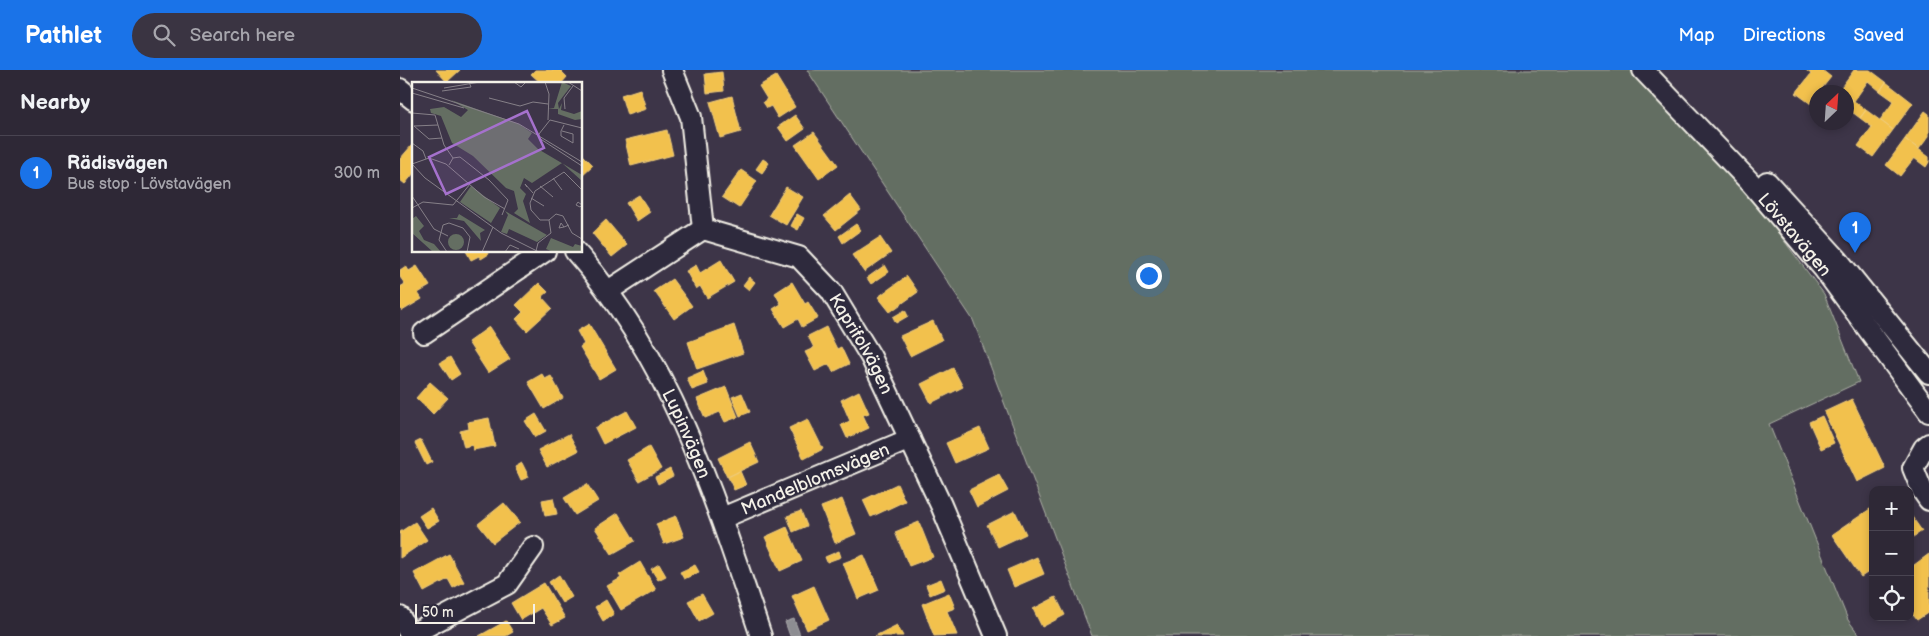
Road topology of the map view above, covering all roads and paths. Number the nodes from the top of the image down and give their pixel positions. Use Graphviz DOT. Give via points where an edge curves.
graph roads {
  1 [pos="672,70"];
  2 [pos="1643,70"];
  3 [pos="1658,70"];
  4 [pos="400,90"];
  5 [pos="412,99"];
  6 [pos="702,228"];
  7 [pos="544,252"];
  8 [pos="577,252"];
  9 [pos="608,291"];
  10 [pos="424,333"];
  11 [pos="1929,372"];
  12 [pos="1929,412"];
  13 [pos="910,440"];
  14 [pos="1929,444"];
  15 [pos="1929,500"];
  16 [pos="722,518"];
  17 [pos="533,547"];
  18 [pos="400,617"];
  19 [pos="410,635"];
  20 [pos="761,636"];
  21 [pos="996,636"];
  1 -- 6 [label="street" via="691,117"];
  2 -- 12 [label="street, Lövstavägen" via="1751,183 1824,269"];
  3 -- 11 [label="street, Lövstavägen" via="1762,176 1838,260"];
  4 -- 5 [label="street"];
  6 -- 9 [label="street"];
  6 -- 13 [label="street, Kaprifolvägen" via="799,257 831,291 861,340"];
  7 -- 10 [label="street"];
  8 -- 9 [label="street, Lupinvägen"];
  9 -- 16 [label="street, Lupinvägen" via="644,345 699,458"];
  13 -- 16 [label="street, Mandelblomsvägen"];
  13 -- 21 [label="street, Kaprifolvägen"];
  14 -- 15 [label="street" via="1913,468"];
  16 -- 20 [label="street, Lupinvägen"];
  17 -- 19 [label="street" via="507,584"];
  18 -- 19 [label="street"];
}
